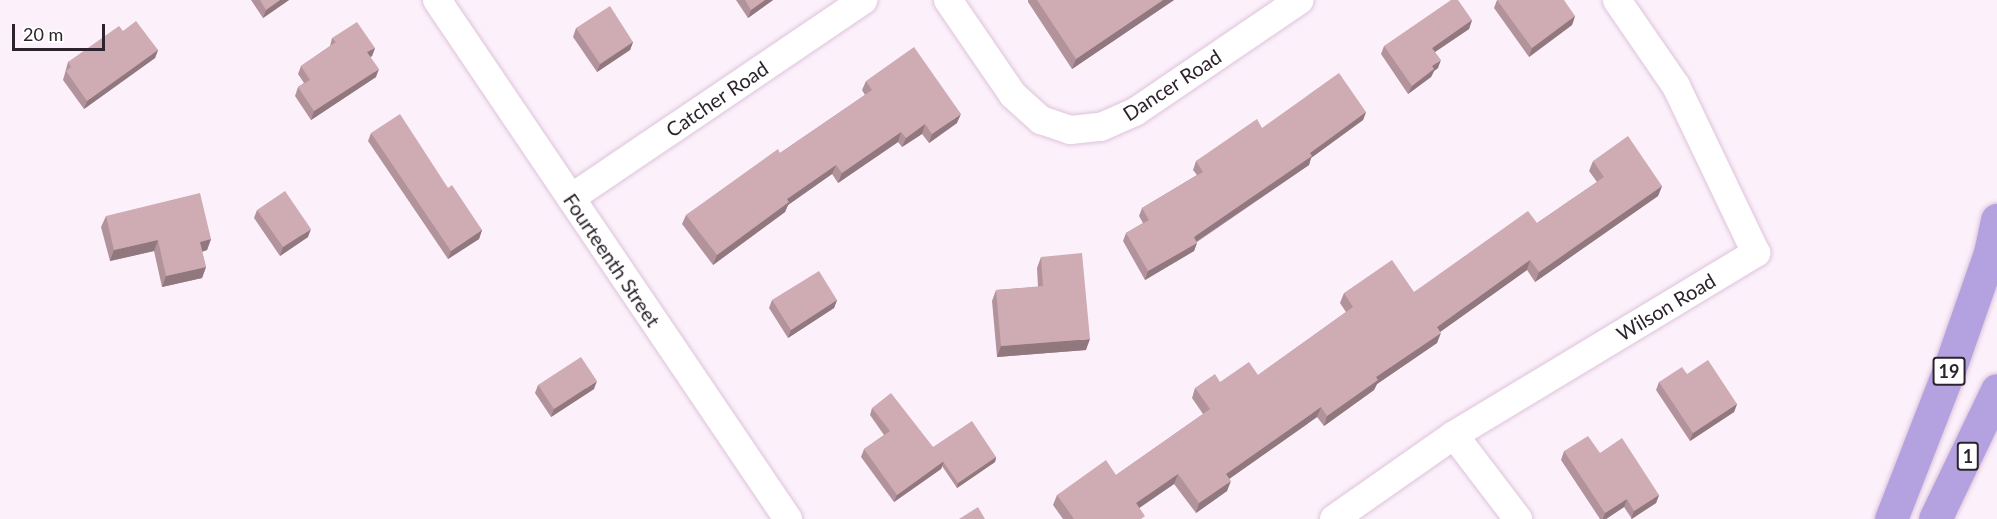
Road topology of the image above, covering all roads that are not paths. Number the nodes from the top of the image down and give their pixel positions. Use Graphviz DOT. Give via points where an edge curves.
graph roads {
  1 [pos="437,0"];
  2 [pos="863,0"];
  3 [pos="948,0"];
  4 [pos="1300,0"];
  5 [pos="1617,0"];
  6 [pos="571,198"];
  7 [pos="1997,220"];
  8 [pos="1997,390"];
  9 [pos="1454,435"];
  10 [pos="788,519"];
  11 [pos="1334,519"];
  12 [pos="1518,519"];
  13 [pos="1891,519"];
  14 [pos="1935,519"];
  1 -- 6 [label="street, Fourteenth Street"];
  2 -- 6 [label="street, Catcher Road"];
  3 -- 4 [label="street, Dancer Road" via="1013,96 1041,120 1070,130 1101,128 1136,112"];
  5 -- 9 [label="street, Wilson Road" via="1676,86 1756,253"];
  6 -- 10 [label="street, Fourteenth Street"];
  7 -- 13 [label="highway, 19" via="1990,253 1949,370"];
  8 -- 14 [label="highway, 1"];
  9 -- 11 [label="street, Wilson Road"];
  9 -- 12 [label="street"];
}
